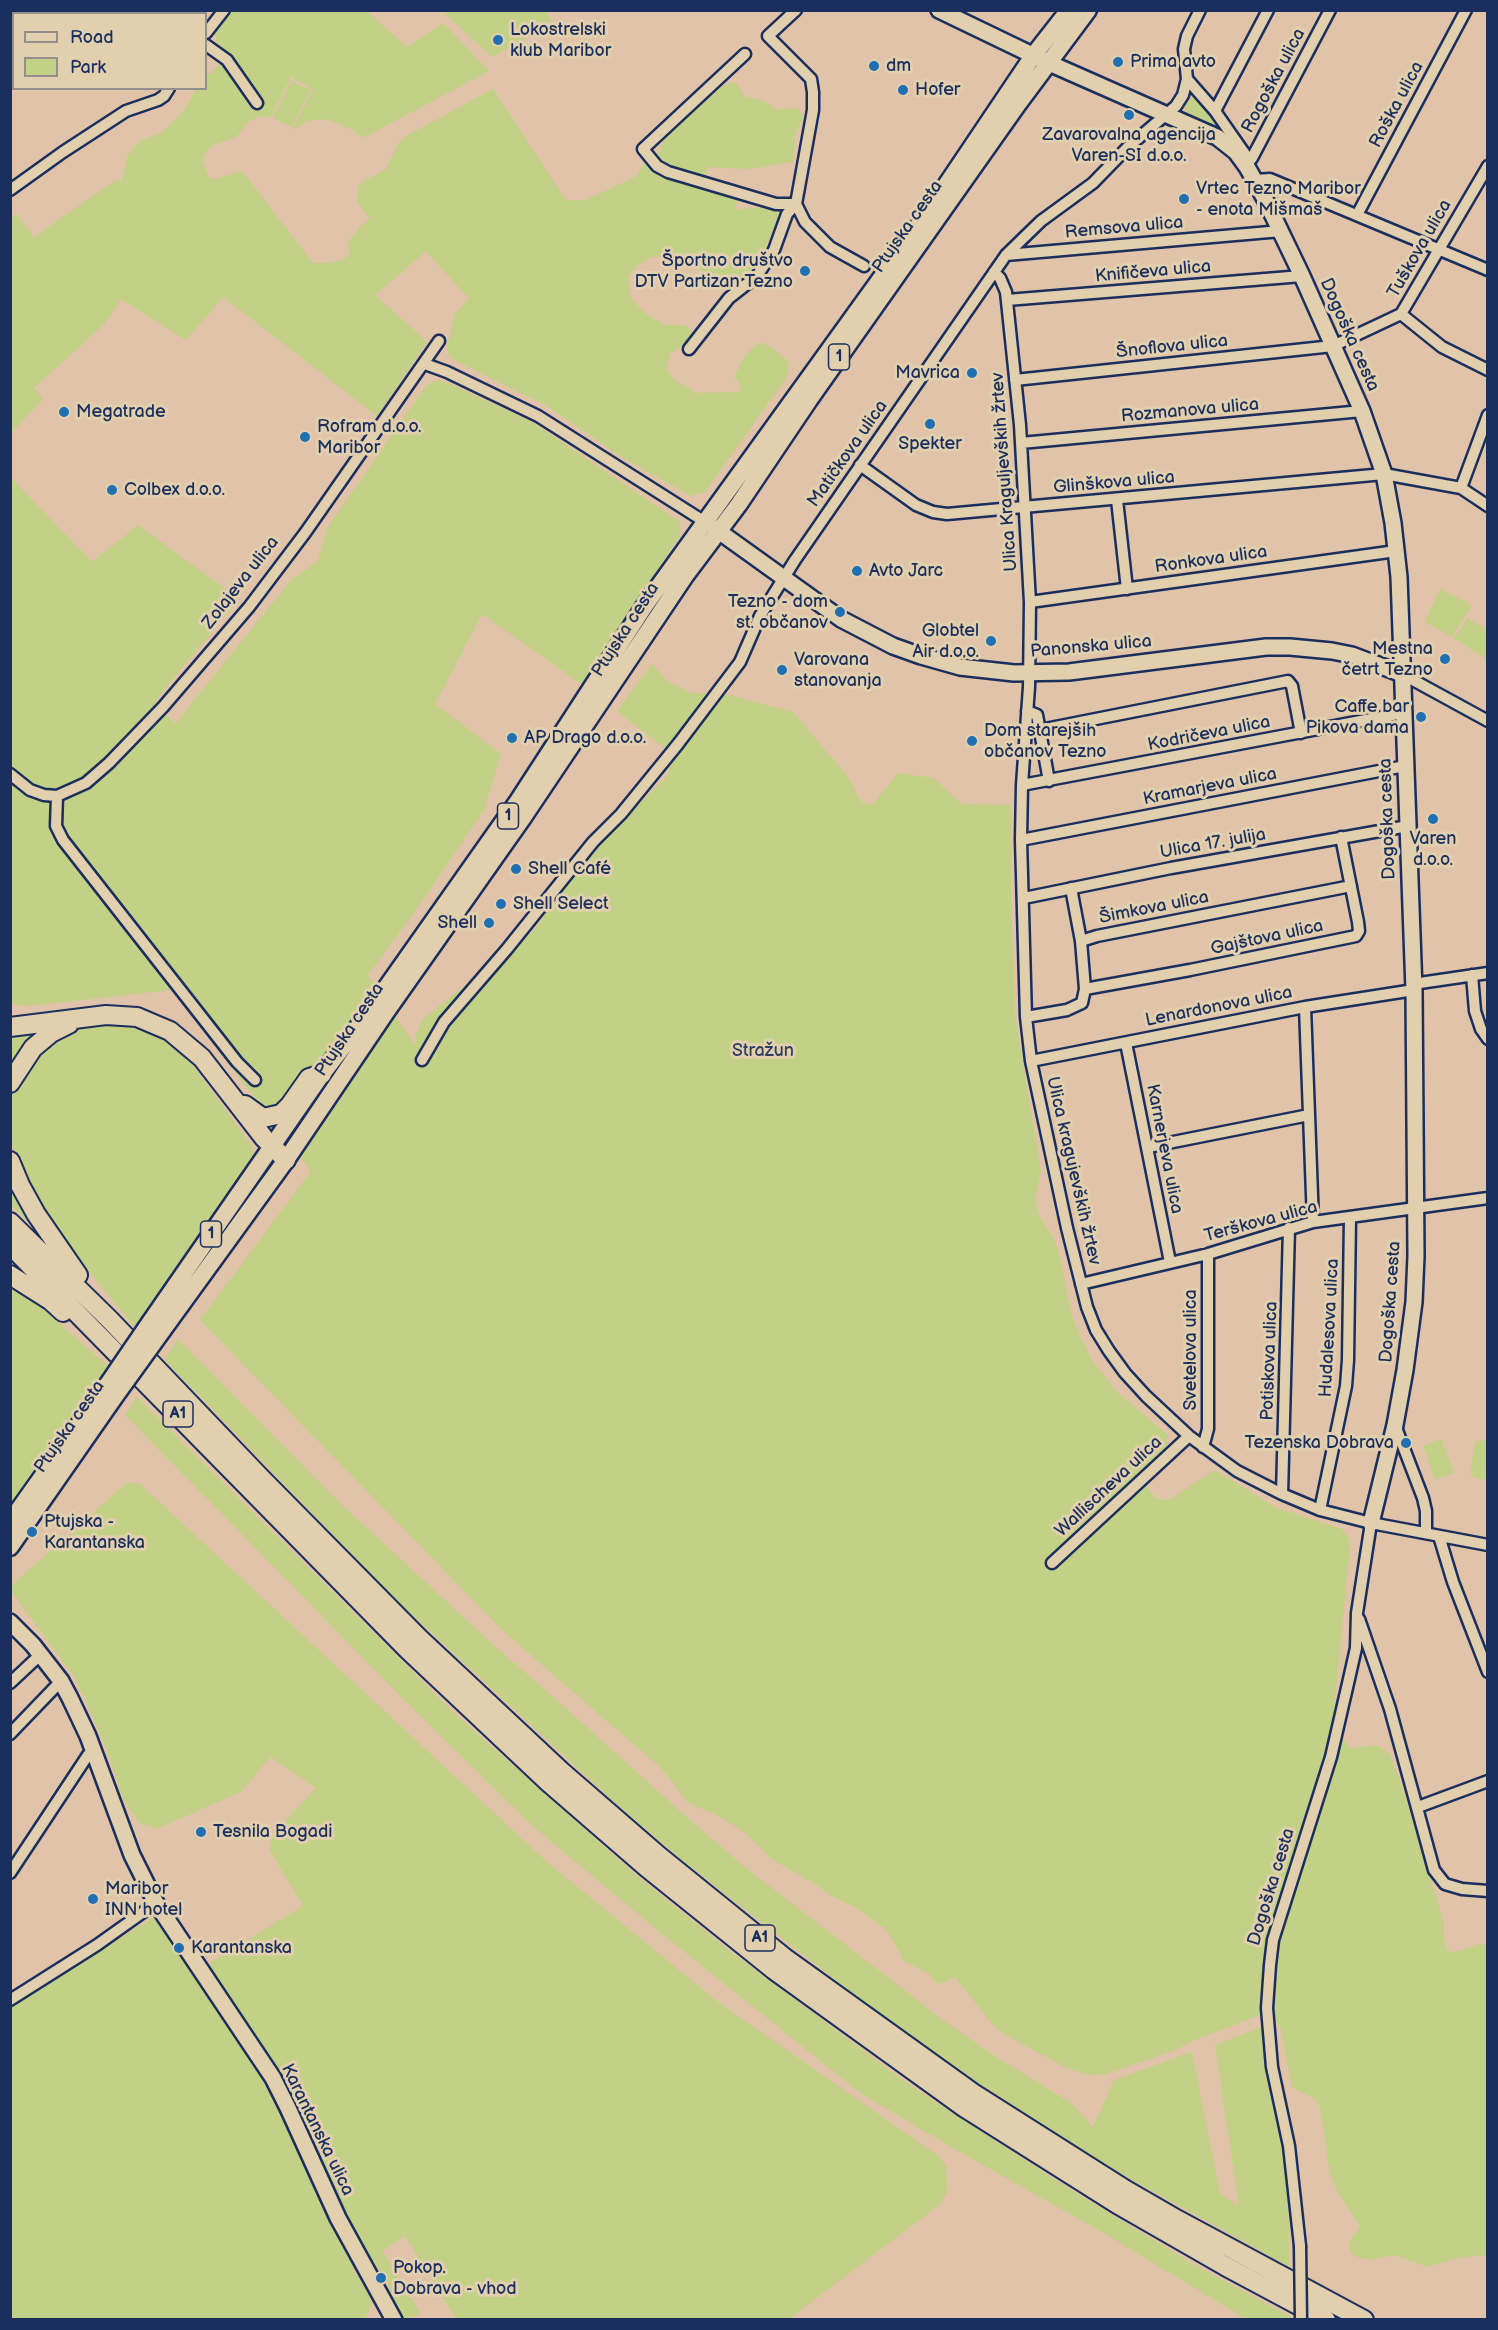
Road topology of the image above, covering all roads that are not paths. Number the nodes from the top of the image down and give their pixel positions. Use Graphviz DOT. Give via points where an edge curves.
graph roads {
  1 [pos="224,10"];
  2 [pos="796,10"];
  3 [pos="1069,10"];
  4 [pos="1088,10"];
  5 [pos="1200,10"];
  6 [pos="1268,10"];
  7 [pos="1330,10"];
  8 [pos="1466,10"];
  9 [pos="946,12"];
  10 [pos="207,32"];
  11 [pos="207,46"];
  12 [pos="746,54"];
  13 [pos="1033,56"];
  14 [pos="1048,63"];
  15 [pos="1187,79"];
  16 [pos="168,90"];
  17 [pos="257,103"];
  18 [pos="1215,111"];
  19 [pos="1166,114"];
  20 [pos="1249,162"];
  21 [pos="1488,166"];
  22 [pos="1255,180"];
  23 [pos="10,190"];
  24 [pos="796,204"];
  25 [pos="1357,215"];
  26 [pos="1281,231"];
  27 [pos="1439,250"];
  28 [pos="1006,255"];
  29 [pos="864,266"];
  30 [pos="1488,270"];
  31 [pos="994,273"];
  32 [pos="1302,276"];
  33 [pos="1007,300"];
  34 [pos="1401,314"];
  35 [pos="439,341"];
  36 [pos="1333,346"];
  37 [pos="689,349"];
  38 [pos="424,364"];
  39 [pos="1488,370"];
  40 [pos="1015,380"];
  41 [pos="1362,411"];
  42 [pos="1488,415"];
  43 [pos="1021,443"];
  44 [pos="860,465"];
  45 [pos="1384,474"];
  46 [pos="1461,488"];
  47 [pos="1117,500"];
  48 [pos="1488,506"];
  49 [pos="1025,507"];
  50 [pos="705,522"];
  51 [pos="719,532"];
  52 [pos="1396,551"];
  53 [pos="784,578"];
  54 [pos="1127,589"];
  55 [pos="1030,602"];
  56 [pos="1029,673"];
  57 [pos="1402,674"];
  58 [pos="1027,711"];
  59 [pos="1403,713"];
  60 [pos="1488,721"];
  61 [pos="1040,730"];
  62 [pos="1301,733"];
  63 [pos="1405,766"];
  64 [pos="10,774"];
  65 [pos="1049,781"];
  66 [pos="1022,785"];
  67 [pos="57,796"];
  68 [pos="1408,826"];
  69 [pos="1341,837"];
  70 [pos="1021,840"];
  71 [pos="1351,886"];
  72 [pos="1071,888"];
  73 [pos="1024,898"];
  74 [pos="1081,941"];
  75 [pos="1488,973"];
  76 [pos="1472,975"];
  77 [pos="1414,987"];
  78 [pos="1085,989"];
  79 [pos="1305,1007"];
  80 [pos="86,1017"];
  81 [pos="1026,1017"];
  82 [pos="10,1027"];
  83 [pos="1488,1039"];
  84 [pos="1126,1043"];
  85 [pos="422,1060"];
  86 [pos="1031,1060"];
  87 [pos="322,1074"];
  88 [pos="255,1080"];
  89 [pos="10,1083"];
  90 [pos="230,1093"];
  91 [pos="1309,1115"];
  92 [pos="272,1146"];
  93 [pos="1148,1147"];
  94 [pos="286,1160"];
  95 [pos="10,1161"];
  96 [pos="1488,1198"];
  97 [pos="1415,1207"];
  98 [pos="1350,1218"];
  99 [pos="10,1222"];
  100 [pos="1313,1222"];
  101 [pos="1289,1228"];
  102 [pos="10,1245"];
  103 [pos="1208,1254"];
  104 [pos="1170,1262"];
  105 [pos="10,1275"];
  106 [pos="1081,1284"];
  107 [pos="104,1326"];
  108 [pos="156,1326"];
  109 [pos="113,1388"];
  110 [pos="1395,1425"];
  111 [pos="1189,1436"];
  112 [pos="1203,1447"];
  113 [pos="1282,1494"];
  114 [pos="1320,1510"];
  115 [pos="10,1522"];
  116 [pos="1371,1523"];
  117 [pos="1426,1533"];
  118 [pos="1439,1536"];
  119 [pos="1488,1545"];
  120 [pos="10,1547"];
  121 [pos="1052,1563"];
  122 [pos="1356,1612"];
  123 [pos="10,1622"];
  124 [pos="10,1634"];
  125 [pos="39,1655"];
  126 [pos="1488,1672"];
  127 [pos="61,1681"];
  128 [pos="10,1683"];
  129 [pos="10,1734"];
  130 [pos="94,1752"];
  131 [pos="1488,1781"];
  132 [pos="1418,1807"];
  133 [pos="10,1873"];
  134 [pos="1488,1891"];
  135 [pos="156,1903"];
  136 [pos="10,2000"];
  137 [pos="394,2319"];
  138 [pos="1301,2319"];
  139 [pos="1326,2319"];
  140 [pos="1364,2319"];
  1 -- 10 [label="street"];
  2 -- 24 [label="street" via="768,36 811,79 813,110"];
  3 -- 13 [label="main road, Ptujska cesta / 1"];
  4 -- 14 [label="main road, Ptujska cesta / 1"];
  5 -- 15 [label="street" via="1184,49"];
  6 -- 18 [label="street"];
  7 -- 20 [label="street, Rogoška ulica"];
  8 -- 25 [label="street, Roška ulica"];
  9 -- 13 [label="street"];
  11 -- 17 [label="street" via="231,65"];
  12 -- 24 [label="street" via="643,149 657,166 668,172 776,204"];
  13 -- 14 [label="street"];
  13 -- 50 [label="main road, Ptujska cesta / 1" via="918,227"];
  14 -- 19 [label="street, Dogoška cesta"];
  14 -- 51 [label="main road, Ptujska cesta / 1"];
  15 -- 18 [label="street"];
  15 -- 19 [label="street, Matičkova ulica" via="1183,95"];
  16 -- 23 [label="street" via="158,100 126,111"];
  18 -- 20 [label="street"];
  19 -- 20 [label="street, Dogoška cesta" via="1217,137"];
  19 -- 28 [label="street, Matičkova ulica" via="1093,183 1041,221"];
  20 -- 22 [label="street, Dogoška cesta"];
  21 -- 27 [label="street, Tuškova ulica"];
  22 -- 25 [label="street" via="1270,179"];
  22 -- 26 [label="street, Dogoška cesta"];
  24 -- 29 [label="street" via="806,222 830,247"];
  24 -- 37 [label="street" via="787,214 774,250 757,276 729,298"];
  25 -- 27 [label="street"];
  26 -- 28 [label="street, Remsova ulica"];
  26 -- 32 [label="street, Dogoška cesta"];
  27 -- 30 [label="street"];
  27 -- 34 [label="street, Tuškova ulica"];
  28 -- 31 [label="street, Matičkova ulica"];
  31 -- 33 [label="street, Ulica Kraguljevških žrtev" via="1004,286"];
  31 -- 44 [label="street, Matičkova ulica"];
  32 -- 33 [label="street, Knifičeva ulica"];
  32 -- 36 [label="street, Dogoška cesta"];
  33 -- 40 [label="street, Ulica Kraguljevških žrtev"];
  34 -- 36 [label="street, Tuškova ulica"];
  34 -- 39 [label="street" via="1442,347"];
  35 -- 38 [label="street, Zolajeva ulica"];
  36 -- 40 [label="street, Šnoflova ulica"];
  36 -- 41 [label="street, Dogoška cesta"];
  38 -- 50 [label="street" via="538,416"];
  38 -- 67 [label="street, Zolajeva ulica" via="305,533 205,660 109,763 86,783"];
  40 -- 43 [label="street, Ulica Kraguljevških žrtev"];
  41 -- 43 [label="street, Rozmanova ulica"];
  41 -- 45 [label="street, Dogoška cesta"];
  42 -- 46 [label="street"];
  43 -- 49 [label="street, Ulica Kraguljevških žrtev"];
  44 -- 49 [label="street, Glinškova ulica" via="915,505 933,512"];
  44 -- 53 [label="street, Matičkova ulica"];
  45 -- 46 [label="street, Glinškova ulica"];
  45 -- 47 [label="street, Glinškova ulica"];
  45 -- 52 [label="street, Dogoška cesta"];
  46 -- 48 [label="street"];
  47 -- 49 [label="street, Glinškova ulica"];
  47 -- 54 [label="street"];
  49 -- 55 [label="street, Ulica Kraguljevških žrtev"];
  50 -- 51 [label="street"];
  50 -- 87 [label="main road, Ptujska cesta / 1" via="646,604 518,801"];
  51 -- 53 [label="street, Panonska ulica"];
  51 -- 94 [label="main road, Ptujska cesta / 1" via="685,576"];
  52 -- 54 [label="street, Ronkova ulica"];
  52 -- 57 [label="street, Dogoška cesta"];
  53 -- 56 [label="street, Panonska ulica" via="841,619 910,653 960,667"];
  53 -- 85 [label="street, Matičkova ulica" via="760,616 740,662 621,814 593,842 444,1022"];
  54 -- 55 [label="street, Ronkova ulica"];
  55 -- 56 [label="street, Ulica Kraguljevških žrtev"];
  56 -- 57 [label="street, Panonska ulica" via="1290,647 1352,655"];
  56 -- 58 [label="street, Ulica kragujevških žrtev"];
  57 -- 59 [label="street, Dogoška cesta"];
  57 -- 60 [label="street, Panonska ulica"];
  58 -- 61 [label="street" via="1037,715"];
  58 -- 66 [label="street, Ulica kragujevških žrtev"];
  59 -- 62 [label="street, Kodričeva ulica"];
  59 -- 63 [label="street, Dogoška cesta"];
  61 -- 62 [label="street" via="1288,681"];
  61 -- 65 [label="street"];
  62 -- 65 [label="street, Kodričeva ulica"];
  63 -- 68 [label="street, Dogoška cesta"];
  63 -- 70 [label="street, Kramarjeva ulica"];
  64 -- 67 [label="street" via="30,790"];
  65 -- 66 [label="street, Kodričeva ulica"];
  66 -- 70 [label="street, Ulica kragujevških žrtev"];
  67 -- 88 [label="street" via="56,826 63,840"];
  68 -- 69 [label="street, Ulica 17. julija"];
  68 -- 77 [label="street, Dogoška cesta"];
  69 -- 71 [label="street, Gajštova ulica"];
  69 -- 72 [label="street, Ulica 17. julija"];
  70 -- 73 [label="street, Ulica kragujevških žrtev"];
  71 -- 74 [label="street, Šimkova ulica"];
  71 -- 78 [label="street, Gajštova ulica" via="1359,931 1356,936"];
  72 -- 73 [label="street, Ulica 17. julija"];
  72 -- 74 [label="street"];
  73 -- 81 [label="street, Ulica kragujevških žrtev"];
  74 -- 78 [label="street, Šimkova ulica"];
  75 -- 76 [label="street, Lenardonova ulica"];
  76 -- 77 [label="street, Lenardonova ulica"];
  76 -- 83 [label="street" via="1475,1011"];
  77 -- 79 [label="street, Lenardonova ulica"];
  77 -- 97 [label="street, Dogoška cesta"];
  78 -- 81 [label="street" via="1078,1006"];
  79 -- 84 [label="street, Lenardonova ulica"];
  79 -- 91 [label="street"];
  80 -- 82 [label="highway"];
  80 -- 89 [label="highway" via="51,1033 33,1048"];
  80 -- 90 [label="highway" via="136,1017 170,1031 202,1058"];
  81 -- 86 [label="street, Ulica kragujevških žrtev"];
  84 -- 86 [label="street, Lenardonova ulica"];
  84 -- 93 [label="street, Karnerjeva ulica"];
  86 -- 106 [label="street, Ulica kragujevških žrtev"];
  87 -- 90 [label="highway" via="309,1078 290,1105 272,1117 263,1118"];
  87 -- 92 [label="main road, Ptujska cesta / 1"];
  90 -- 92 [label="highway"];
  91 -- 93 [label="street"];
  91 -- 100 [label="street"];
  92 -- 94 [label="highway"];
  92 -- 108 [label="main road, Ptujska cesta / 1"];
  93 -- 104 [label="street, Karnerjeva ulica"];
  94 -- 108 [label="main road, Ptujska cesta / 1"];
  95 -- 107 [label="highway" via="36,1214 65,1259 103,1302"];
  96 -- 97 [label="street, Terškova ulica"];
  97 -- 98 [label="street, Terškova ulica"];
  97 -- 110 [label="street, Dogoška cesta" via="1414,1302"];
  98 -- 100 [label="street, Terškova ulica"];
  98 -- 114 [label="street, Hudalesova ulica" via="1346,1386"];
  99 -- 107 [label="highway, A1"];
  100 -- 101 [label="street, Terškova ulica"];
  101 -- 103 [label="street, Terškova ulica"];
  101 -- 113 [label="street, Potiskova ulica"];
  102 -- 107 [label="highway, A1"];
  103 -- 104 [label="street, Terškova ulica"];
  103 -- 112 [label="street, Svetelova ulica" via="1208,1430"];
  104 -- 106 [label="street, Terškova ulica"];
  105 -- 107 [label="highway" via="51,1301 83,1330"];
  106 -- 111 [label="street, Ulica kragujevških žrtev" via="1096,1330 1109,1351 1146,1396"];
  107 -- 139 [label="highway, A1" via="342,1584 478,1717 646,1867 883,2051 965,2108 1117,2204"];
  107 -- 140 [label="highway, A1" via="499,1714 659,1857 785,1958 973,2093 1098,2172 1231,2250"];
  108 -- 109 [label="main road, Ptujska cesta / 1, bridge"];
  109 -- 115 [label="main road, Ptujska cesta / 1"];
  109 -- 120 [label="main road, Ptujska cesta / 1"];
  110 -- 116 [label="street, Dogoška cesta"];
  110 -- 117 [label="street" via="1424,1498"];
  111 -- 112 [label="street, Ulica kragujevških žrtev"];
  111 -- 121 [label="street, Wallischeva ulica"];
  112 -- 113 [label="street, Ulica kragujevških žrtev" via="1237,1471"];
  113 -- 114 [label="street, Ulica kragujevških žrtev"];
  114 -- 116 [label="street, Ulica kragujevških žrtev"];
  116 -- 117 [label="street"];
  116 -- 122 [label="street, Dogoška cesta"];
  117 -- 118 [label="street"];
  118 -- 119 [label="street"];
  118 -- 126 [label="street"];
  122 -- 132 [label="street, Dogoška cesta" via="1390,1709"];
  122 -- 138 [label="street, Dogoška cesta, bridge" via="1356,1648 1331,1757 1273,1940 1270,1965 1267,2008 1272,2067 1289,2146 1300,2246"];
  123 -- 125 [label="street, Karantanska ulica"];
  124 -- 125 [label="street, Karantanska ulica"];
  125 -- 127 [label="street, Karantanska ulica"];
  125 -- 128 [label="street"];
  127 -- 129 [label="street"];
  127 -- 130 [label="street, Karantanska ulica"];
  130 -- 133 [label="street" via="88,1755"];
  130 -- 135 [label="street, Karantanska ulica" via="132,1855"];
  131 -- 132 [label="street"];
  132 -- 134 [label="street, Dogoška cesta" via="1434,1870 1441,1881 1462,1889"];
  135 -- 136 [label="street" via="97,1946"];
  135 -- 137 [label="street, Karantanska ulica" via="273,2078 338,2218"];
}
